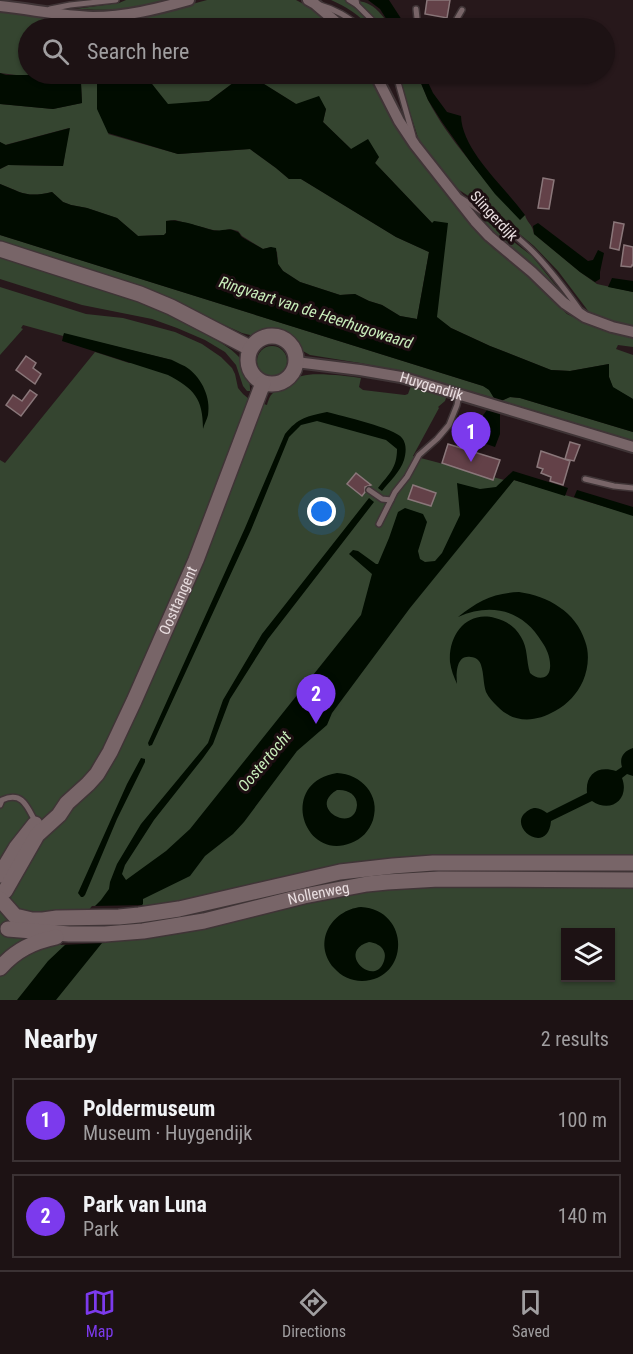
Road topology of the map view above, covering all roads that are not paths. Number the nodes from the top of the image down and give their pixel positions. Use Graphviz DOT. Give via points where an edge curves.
graph roads {
  1 [pos="117,0"];
  2 [pos="189,0"];
  3 [pos="349,0"];
  4 [pos="312,2"];
  5 [pos="356,2"];
  6 [pos="0,6"];
  7 [pos="416,9"];
  8 [pos="462,10"];
  9 [pos="42,11"];
  10 [pos="331,18"];
  11 [pos="350,18"];
  12 [pos="371,18"];
  13 [pos="417,18"];
  14 [pos="457,18"];
  15 [pos="380,84"];
  16 [pos="398,84"];
  17 [pos="415,145"];
  18 [pos="452,192"];
  19 [pos="0,249"];
  20 [pos="585,317"];
  21 [pos="633,332"];
  22 [pos="250,348"];
  23 [pos="296,362"];
  24 [pos="263,382"];
  25 [pos="459,394"];
  26 [pos="633,447"];
  27 [pos="585,479"];
  28 [pos="633,488"];
  29 [pos="369,490"];
  30 [pos="391,500"];
  31 [pos="379,524"];
  32 [pos="0,795"];
  33 [pos="10,796"];
  34 [pos="67,803"];
  35 [pos="0,805"];
  36 [pos="36,823"];
  37 [pos="633,863"];
  38 [pos="0,875"];
  39 [pos="633,880"];
  40 [pos="2,892"];
  41 [pos="9,922"];
  42 [pos="69,934"];
  43 [pos="0,968"];
  1 -- 9 [label="lane"];
  2 -- 9 [label="street" via="110,16"];
  3 -- 5 [label="lane"];
  4 -- 10 [label="street"];
  4 -- 11 [label="lane"];
  5 -- 12 [label="lane"];
  6 -- 9 [label="street"];
  7 -- 13 [label="lane"];
  8 -- 14 [label="lane"];
  15 -- 17 [label="street, Slingerdijk"];
  16 -- 17 [label="lane"];
  17 -- 18 [label="street, Slingerdijk"];
  18 -- 20 [label="street, Slingerdijk" via="495,242"];
  18 -- 20 [label="lane" via="530,249"];
  19 -- 22 [label="main road" via="140,294"];
  20 -- 21 [label="street, Slingerdijk"];
  22 -- 23 [label="main road" via="261,338 275,336 288,342"];
  22 -- 24 [label="main road" via="249,368"];
  23 -- 24 [label="main road" via="287,378 276,384"];
  23 -- 25 [label="street, Huygendijk" via="401,377"];
  24 -- 34 [label="main road, Oosttangent" via="196,560 135,701 97,774"];
  25 -- 26 [label="street, Huygendijk"];
  25 -- 30 [label="lane" via="449,425 419,455"];
  27 -- 28 [label="lane"];
  29 -- 30 [label="lane"];
  30 -- 31 [label="lane"];
  32 -- 33 [label="lane"];
  33 -- 35 [label="lane"];
  33 -- 36 [label="lane" via="23,802"];
  34 -- 36 [label="main road, Oosttangent"];
  34 -- 40 [label="main road, Oosttangent" via="33,841"];
  36 -- 38 [label="main road, Oosttangent"];
  37 -- 41 [label="main road, Nollenweg" via="393,866 340,872 191,907 139,915 57,918 29,913"];
  39 -- 42 [label="main road, Nollenweg" via="387,882 162,928"];
  40 -- 41 [label="main road"];
  41 -- 42 [label="main road, Nollenweg"];
  42 -- 43 [label="main road" via="29,944"];
}
